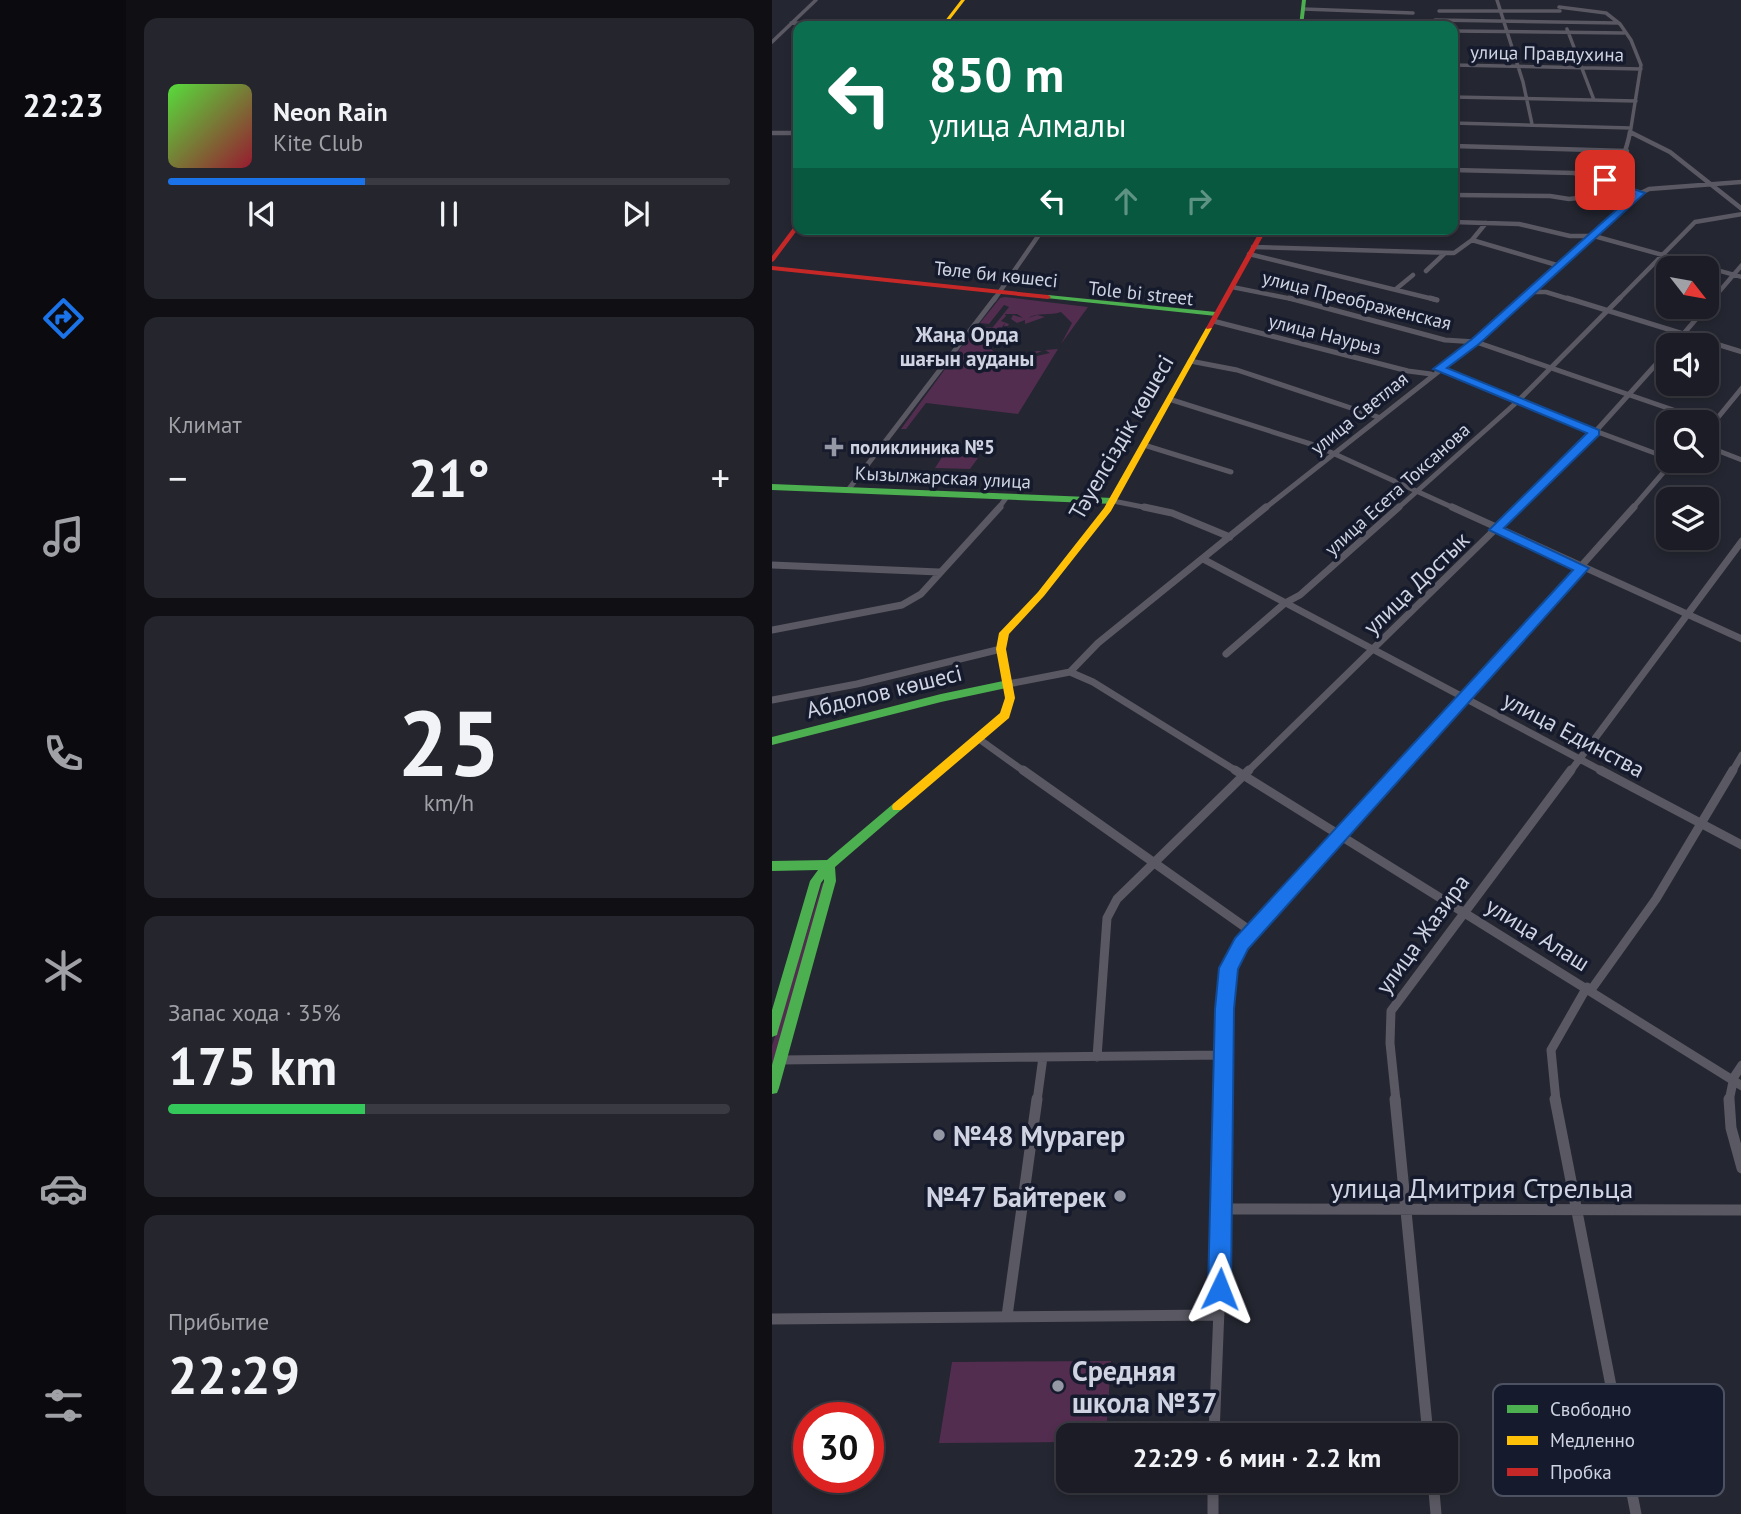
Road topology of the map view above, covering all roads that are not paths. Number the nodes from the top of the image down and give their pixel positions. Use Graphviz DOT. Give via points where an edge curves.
graph roads {
  1 [pos="816,0"];
  2 [pos="965,0"];
  3 [pos="1497,0"];
  4 [pos="1304,2"];
  5 [pos="1556,2"];
  6 [pos="1560,9"];
  7 [pos="1439,11"];
  8 [pos="1501,11"];
  9 [pos="1413,13"];
  10 [pos="1435,20"];
  11 [pos="793,21"];
  12 [pos="950,21"];
  13 [pos="1302,21"];
  14 [pos="1505,21"];
  15 [pos="1564,22"];
  16 [pos="791,23"];
  17 [pos="1618,23"];
  18 [pos="1458,31"];
  19 [pos="1509,32"];
  20 [pos="1568,32"];
  21 [pos="1624,33"];
  22 [pos="772,42"];
  23 [pos="1458,65"];
  24 [pos="1518,66"];
  25 [pos="1582,67"];
  26 [pos="1641,69"];
  27 [pos="1458,97"];
  28 [pos="1527,99"];
  29 [pos="1594,100"];
  30 [pos="1636,101"];
  31 [pos="1458,123"];
  32 [pos="1532,124"];
  33 [pos="1630,130"];
  34 [pos="772,133"];
  35 [pos="793,133"];
  36 [pos="1458,146"];
  37 [pos="1627,151"];
  38 [pos="1458,170"];
  39 [pos="1741,182"];
  40 [pos="1613,184"];
  41 [pos="1713,185"];
  42 [pos="1638,192"];
  43 [pos="1458,195"];
  44 [pos="1741,212"];
  45 [pos="1458,222"];
  46 [pos="1487,223"];
  47 [pos="793,226"];
  48 [pos="793,232"];
  49 [pos="1039,235"];
  50 [pos="1260,235"];
  51 [pos="1594,236"];
  52 [pos="1472,240"];
  53 [pos="1251,251"];
  54 [pos="772,253"];
  55 [pos="1445,253"];
  56 [pos="1663,256"];
  57 [pos="772,260"];
  58 [pos="1656,263"];
  59 [pos="1741,265"];
  60 [pos="1561,266"];
  61 [pos="772,269"];
  62 [pos="1426,271"];
  63 [pos="1719,271"];
  64 [pos="1413,275"];
  65 [pos="1734,275"];
  66 [pos="1741,277"];
  67 [pos="1232,287"];
  68 [pos="1396,289"];
  69 [pos="1531,292"];
  70 [pos="998,294"];
  71 [pos="1436,300"];
  72 [pos="1610,311"];
  73 [pos="1214,318"];
  74 [pos="1681,333"];
  75 [pos="1685,333"];
  76 [pos="1476,342"];
  77 [pos="1719,345"];
  78 [pos="1741,352"];
  79 [pos="1190,361"];
  80 [pos="1656,364"];
  81 [pos="1555,367"];
  82 [pos="1439,369"];
  83 [pos="1431,374"];
  84 [pos="1741,388"];
  85 [pos="1629,394"];
  86 [pos="1169,399"];
  87 [pos="1518,402"];
  88 [pos="1674,410"];
  89 [pos="1378,417"];
  90 [pos="1719,417"];
  91 [pos="1595,432"];
  92 [pos="1144,445"];
  93 [pos="1719,451"];
  94 [pos="1334,454"];
  95 [pos="1656,454"];
  96 [pos="1741,460"];
  97 [pos="1231,472"];
  98 [pos="1663,473"];
  99 [pos="772,487"];
  100 [pos="848,490"];
  101 [pos="1417,493"];
  102 [pos="1006,498"];
  103 [pos="1113,501"];
  104 [pos="1496,530"];
  105 [pos="1230,537"];
  106 [pos="1741,541"];
  107 [pos="1203,559"];
  108 [pos="772,565"];
  109 [pos="1582,568"];
  110 [pos="939,572"];
  111 [pos="1285,603"];
  112 [pos="1685,614"];
  113 [pos="772,629"];
  114 [pos="1741,639"];
  115 [pos="1001,649"];
  116 [pos="1374,649"];
  117 [pos="1226,654"];
  118 [pos="1070,672"];
  119 [pos="1008,684"];
  120 [pos="1466,697"];
  121 [pos="772,700"];
  122 [pos="979,739"];
  123 [pos="772,741"];
  124 [pos="1741,755"];
  125 [pos="1579,758"];
  126 [pos="1244,776"];
  127 [pos="1702,825"];
  128 [pos="1342,835"];
  129 [pos="1741,845"];
  130 [pos="1152,863"];
  131 [pos="829,865"];
  132 [pos="772,866"];
  133 [pos="1465,911"];
  134 [pos="1252,932"];
  135 [pos="1589,988"];
  136 [pos="772,1031"];
  137 [pos="1225,1055"];
  138 [pos="1043,1057"];
  139 [pos="1097,1057"];
  140 [pos="780,1060"];
  141 [pos="1741,1065"];
  142 [pos="1730,1080"];
  143 [pos="1741,1086"];
  144 [pos="772,1088"];
  145 [pos="1741,1168"];
  146 [pos="1223,1209"];
  147 [pos="1578,1209"];
  148 [pos="1741,1210"];
  149 [pos="1406,1211"];
  150 [pos="1219,1315"];
  151 [pos="1006,1316"];
  152 [pos="772,1319"];
  153 [pos="1611,1384"];
  154 [pos="1214,1423"];
  155 [pos="1427,1423"];
  156 [pos="1213,1493"];
  157 [pos="1434,1493"];
  158 [pos="1633,1496"];
  159 [pos="1213,1514"];
  160 [pos="1436,1514"];
  161 [pos="1636,1514"];
  1 -- 11 [label="street"];
  2 -- 12 [label="main road"];
  3 -- 8 [label="street"];
  4 -- 9 [label="street" via="1346,13"];
  4 -- 13 [label="main road"];
  5 -- 6 [label="street"];
  6 -- 8 [label="street"];
  6 -- 15 [label="street"];
  6 -- 17 [label="street" via="1603,12"];
  7 -- 8 [label="street"];
  8 -- 14 [label="street"];
  10 -- 14 [label="street"];
  14 -- 15 [label="street"];
  14 -- 19 [label="street"];
  15 -- 17 [label="street"];
  15 -- 20 [label="street"];
  16 -- 22 [label="street"];
  17 -- 21 [label="street"];
  18 -- 19 [label="street"];
  19 -- 20 [label="street"];
  19 -- 24 [label="street"];
  20 -- 21 [label="street"];
  20 -- 25 [label="street"];
  21 -- 26 [label="street"];
  23 -- 24 [label="street, улица Правдухина"];
  24 -- 25 [label="street, улица Правдухина"];
  24 -- 28 [label="street"];
  25 -- 26 [label="street, улица Правдухина"];
  25 -- 29 [label="street"];
  26 -- 30 [label="street"];
  27 -- 28 [label="street"];
  28 -- 29 [label="street"];
  28 -- 32 [label="street"];
  29 -- 30 [label="street"];
  30 -- 33 [label="street"];
  31 -- 32 [label="street"];
  32 -- 33 [label="street"];
  33 -- 37 [label="street"];
  33 -- 41 [label="street" via="1670,152"];
  34 -- 35 [label="street"];
  36 -- 37 [label="street"];
  37 -- 40 [label="street"];
  38 -- 40 [label="street" via="1567,172"];
  39 -- 41 [label="street"];
  40 -- 42 [label="street"];
  41 -- 42 [label="street"];
  41 -- 44 [label="street"];
  42 -- 43 [label="street" via="1569,199"];
  42 -- 51 [label="street, улица Светлая"];
  44 -- 56 [label="street, улица Есета Токсанова" via="1699,220"];
  45 -- 46 [label="street"];
  46 -- 51 [label="street"];
  46 -- 52 [label="street"];
  47 -- 54 [label="main road"];
  48 -- 57 [label="main road"];
  49 -- 70 [label="street"];
  50 -- 53 [label="main road, Тәуелсіздік көшесі"];
  51 -- 56 [label="street"];
  51 -- 60 [label="street, улица Светлая"];
  52 -- 55 [label="street" via="1460,250"];
  52 -- 60 [label="street"];
  53 -- 55 [label="street"];
  53 -- 67 [label="main road, Тәуелсіздік көшесі"];
  53 -- 68 [label="street"];
  55 -- 62 [label="street"];
  58 -- 72 [label="street, улица Есета Токсанова"];
  59 -- 65 [label="street"];
  60 -- 69 [label="street, улица Светлая"];
  61 -- 70 [label="main road, Төле би көшесі"];
  63 -- 65 [label="street"];
  64 -- 68 [label="street"];
  65 -- 66 [label="street"];
  65 -- 75 [label="street"];
  67 -- 73 [label="main road, Тәуелсіздік көшесі"];
  67 -- 76 [label="street, улица Преображенская" via="1445,340"];
  68 -- 71 [label="street"];
  69 -- 72 [label="street" via="1546,292"];
  69 -- 76 [label="street, улица Светлая"];
  70 -- 73 [label="main road, Төле би көшесі"];
  70 -- 100 [label="street"];
  72 -- 74 [label="street"];
  72 -- 81 [label="street, улица Есета Токсанова"];
  73 -- 79 [label="main road, Тәуелсіздік көшесі"];
  73 -- 83 [label="street, улица Наурыз"];
  76 -- 81 [label="street, улица Преображенская"];
  76 -- 82 [label="street, улица Светлая"];
  77 -- 78 [label="street"];
  79 -- 86 [label="main road, Тәуелсіздік көшесі"];
  79 -- 89 [label="street" via="1237,369"];
  80 -- 85 [label="street, улица Достык"];
  81 -- 85 [label="street, улица Преображенская"];
  81 -- 87 [label="street, улица Есета Токсанова"];
  82 -- 83 [label="street, улица Светлая"];
  82 -- 87 [label="street"];
  83 -- 89 [label="street, улица Светлая"];
  84 -- 90 [label="street"];
  85 -- 88 [label="street, улица Преображенская"];
  85 -- 91 [label="street, улица Достык"];
  86 -- 92 [label="main road, Тәуелсіздік көшесі"];
  86 -- 94 [label="street"];
  87 -- 91 [label="street"];
  87 -- 101 [label="street, улица Есета Токсанова"];
  89 -- 94 [label="street, улица Светлая"];
  91 -- 95 [label="street"];
  91 -- 104 [label="street, улица Достык"];
  92 -- 97 [label="street"];
  92 -- 103 [label="main road, Тәуелсіздік көшесі"];
  93 -- 96 [label="street"];
  94 -- 101 [label="street"];
  94 -- 105 [label="street, улица Светлая"];
  98 -- 109 [label="street"];
  99 -- 100 [label="main road, Кызылжарская улица"];
  100 -- 102 [label="main road, Кызылжарская улица"];
  101 -- 104 [label="street"];
  101 -- 111 [label="street, улица Есета Токсанова" via="1300,596"];
  102 -- 103 [label="main road, Кызылжарская улица"];
  102 -- 110 [label="street"];
  103 -- 105 [label="street" via="1172,513"];
  103 -- 115 [label="main road, Тәуелсіздік көшесі" via="1041,594 1010,625"];
  104 -- 109 [label="street"];
  104 -- 116 [label="street, улица Достык"];
  105 -- 107 [label="street, улица Светлая"];
  106 -- 112 [label="street, улица Жазира"];
  107 -- 111 [label="street, улица Единства"];
  107 -- 118 [label="street, улица Светлая" via="1098,643"];
  108 -- 110 [label="street"];
  109 -- 112 [label="street"];
  109 -- 120 [label="street"];
  110 -- 113 [label="street" via="921,594 902,605"];
  111 -- 116 [label="street, улица Единства"];
  111 -- 117 [label="street, улица Есета Токсанова"];
  112 -- 114 [label="street"];
  112 -- 125 [label="street, улица Жазира"];
  115 -- 119 [label="main road"];
  115 -- 121 [label="street"];
  116 -- 120 [label="street, улица Единства"];
  116 -- 126 [label="street, улица Достык"];
  118 -- 119 [label="street"];
  118 -- 126 [label="street, улица Алаш"];
  119 -- 122 [label="main road" via="1005,715"];
  119 -- 123 [label="main road, Абдолов көшесі"];
  120 -- 125 [label="street, улица Единства"];
  120 -- 128 [label="street"];
  122 -- 130 [label="street"];
  122 -- 131 [label="main road"];
  124 -- 127 [label="street"];
  125 -- 127 [label="street, улица Единства"];
  125 -- 133 [label="street, улица Жазира"];
  126 -- 128 [label="street, улица Алаш"];
  126 -- 130 [label="street, улица Достык"];
  127 -- 129 [label="street, улица Единства"];
  127 -- 135 [label="street" via="1656,899"];
  128 -- 133 [label="street, улица Алаш"];
  128 -- 134 [label="street"];
  130 -- 134 [label="street"];
  130 -- 139 [label="street, улица Достык" via="1117,899 1107,918"];
  131 -- 132 [label="main road"];
  131 -- 136 [label="main road" via="816,881"];
  131 -- 140 [label="main road" via="830,881"];
  133 -- 135 [label="street, улица Алаш"];
  133 -- 149 [label="street, улица Жазира" via="1391,1011"];
  134 -- 137 [label="street" via="1229,968"];
  135 -- 142 [label="street, улица Алаш"];
  135 -- 147 [label="street" via="1551,1050 1554,1092"];
  137 -- 139 [label="street"];
  137 -- 146 [label="street"];
  138 -- 139 [label="street"];
  138 -- 140 [label="street"];
  138 -- 151 [label="street"];
  140 -- 144 [label="main road"];
  141 -- 142 [label="street"];
  142 -- 143 [label="street, улица Алаш"];
  142 -- 145 [label="street" via="1729,1115"];
  146 -- 149 [label="street, улица Дмитрия Стрельца"];
  146 -- 150 [label="street"];
  147 -- 148 [label="street, улица Дмитрия Стрельца"];
  147 -- 149 [label="street, улица Дмитрия Стрельца"];
  147 -- 153 [label="street"];
  149 -- 155 [label="street, улица Жазира"];
  150 -- 151 [label="street"];
  150 -- 154 [label="street"];
  151 -- 152 [label="street"];
  156 -- 159 [label="street"];
  157 -- 160 [label="street"];
  158 -- 161 [label="street"];
}
